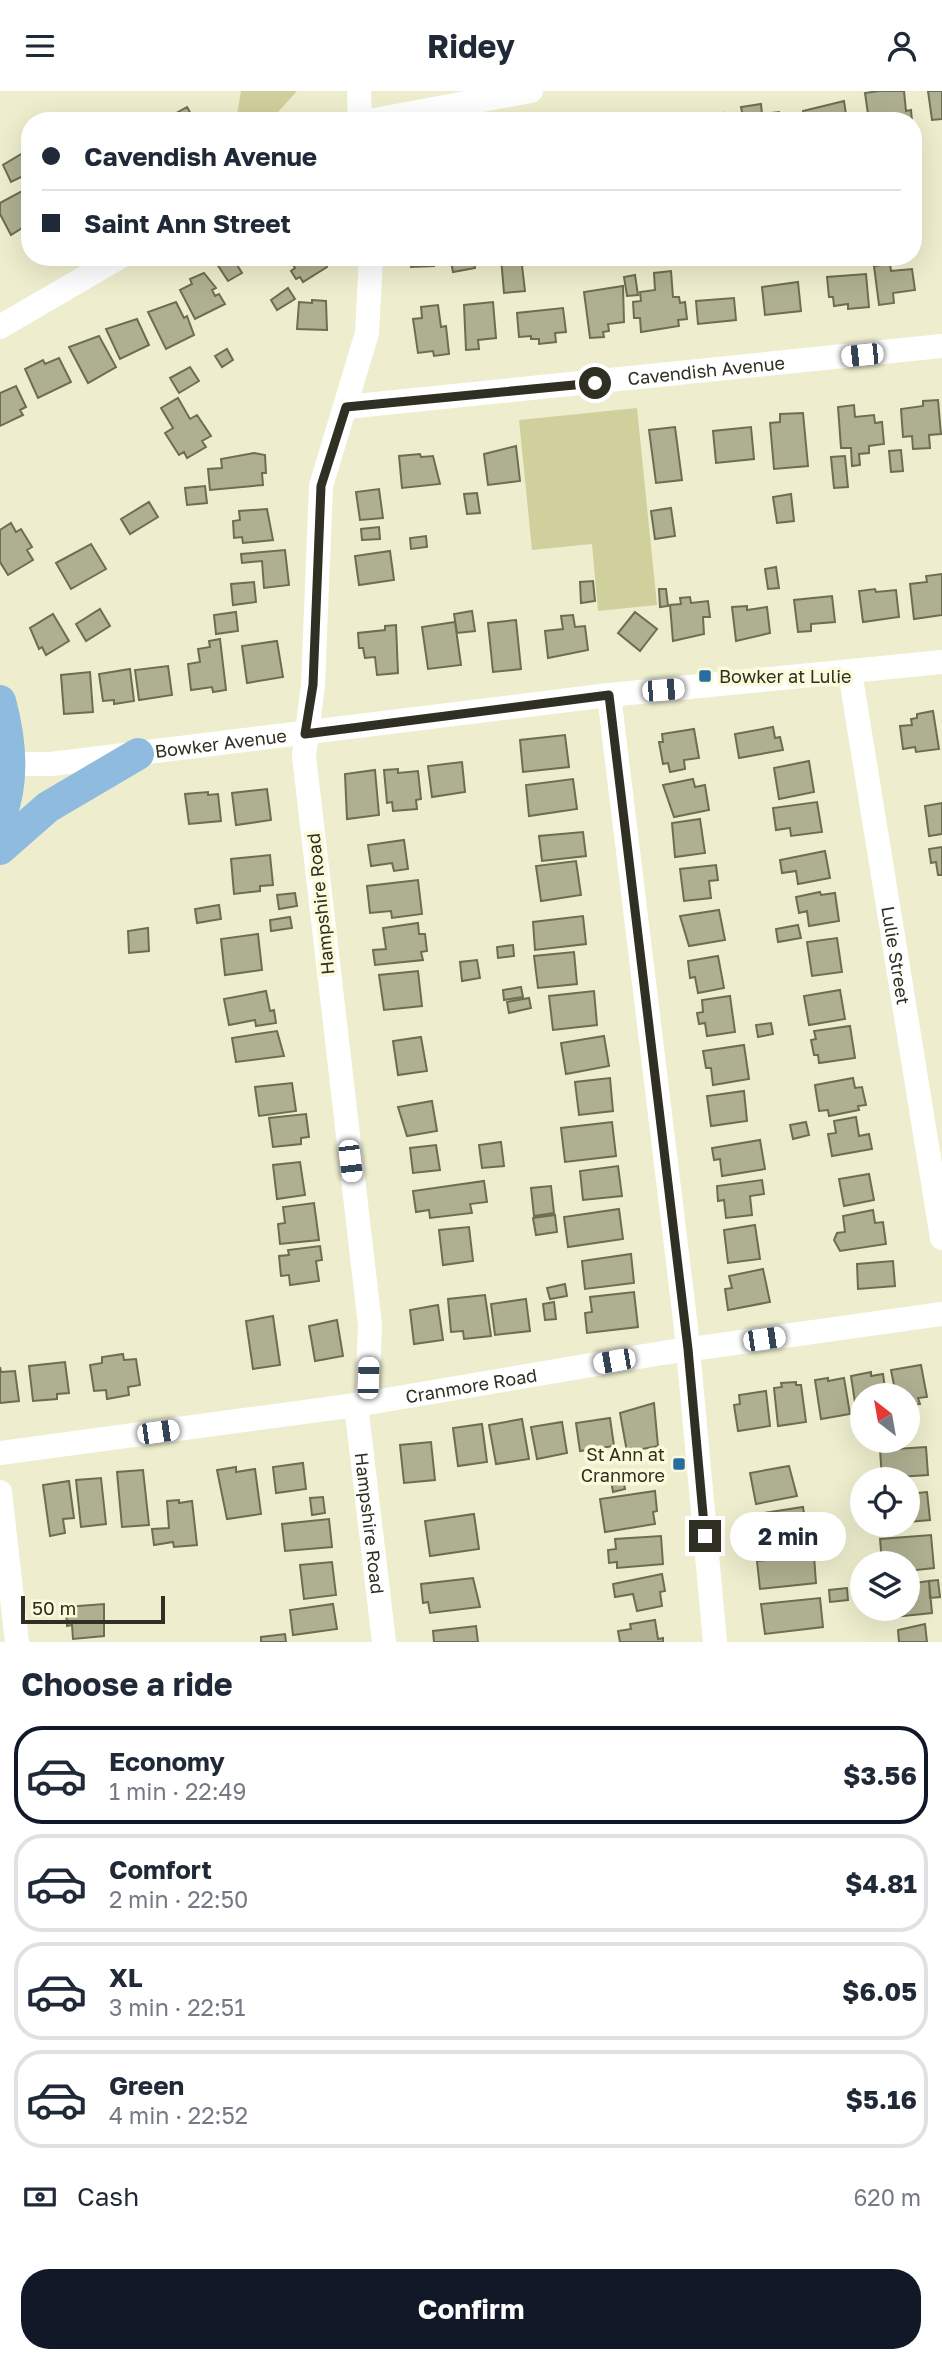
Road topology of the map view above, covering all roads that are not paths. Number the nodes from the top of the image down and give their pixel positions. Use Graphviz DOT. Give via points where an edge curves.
graph roads {
  1 [pos="359,91"];
  2 [pos="531,91"];
  3 [pos="360,112"];
  4 [pos="418,112"];
  5 [pos="105,266"];
  6 [pos="371,266"];
  7 [pos="0,327"];
  8 [pos="942,346"];
  9 [pos="346,407"];
  10 [pos="942,662"];
  11 [pos="850,672"];
  12 [pos="609,695"];
  13 [pos="0,701"];
  14 [pos="305,734"];
  15 [pos="138,754"];
  16 [pos="5,764"];
  17 [pos="0,817"];
  18 [pos="0,849"];
  19 [pos="942,1238"];
  20 [pos="942,1314"];
  21 [pos="688,1349"];
  22 [pos="362,1404"];
  23 [pos="0,1453"];
  24 [pos="0,1492"];
  25 [pos="17,1642"];
  26 [pos="384,1642"];
  27 [pos="715,1642"];
  1 -- 3 [label="street"];
  2 -- 4 [label="street"];
  5 -- 7 [label="street"];
  6 -- 9 [label="street, Hampshire Road" via="367,333"];
  8 -- 9 [label="street, Cavendish Avenue"];
  9 -- 14 [label="street, Hampshire Road" via="321,486 313,685"];
  10 -- 11 [label="street, Bowker Avenue"];
  11 -- 12 [label="street, Bowker Avenue"];
  11 -- 19 [label="street, Lulie Street"];
  12 -- 14 [label="street, Bowker Avenue"];
  12 -- 21 [label="street"];
  13 -- 16 [label="main road"];
  14 -- 15 [label="street, Bowker Avenue"];
  14 -- 22 [label="street, Hampshire Road" via="307,791 370,1325"];
  15 -- 16 [label="street, Bowker Avenue" via="33,766"];
  15 -- 18 [label="main road" via="48,807"];
  16 -- 17 [label="main road" via="8,790"];
  20 -- 21 [label="street, Cranmore Road"];
  21 -- 22 [label="street, Cranmore Road"];
  21 -- 27 [label="street"];
  22 -- 23 [label="street, Cranmore Road"];
  22 -- 26 [label="street, Hampshire Road"];
  24 -- 25 [label="street"];
}
